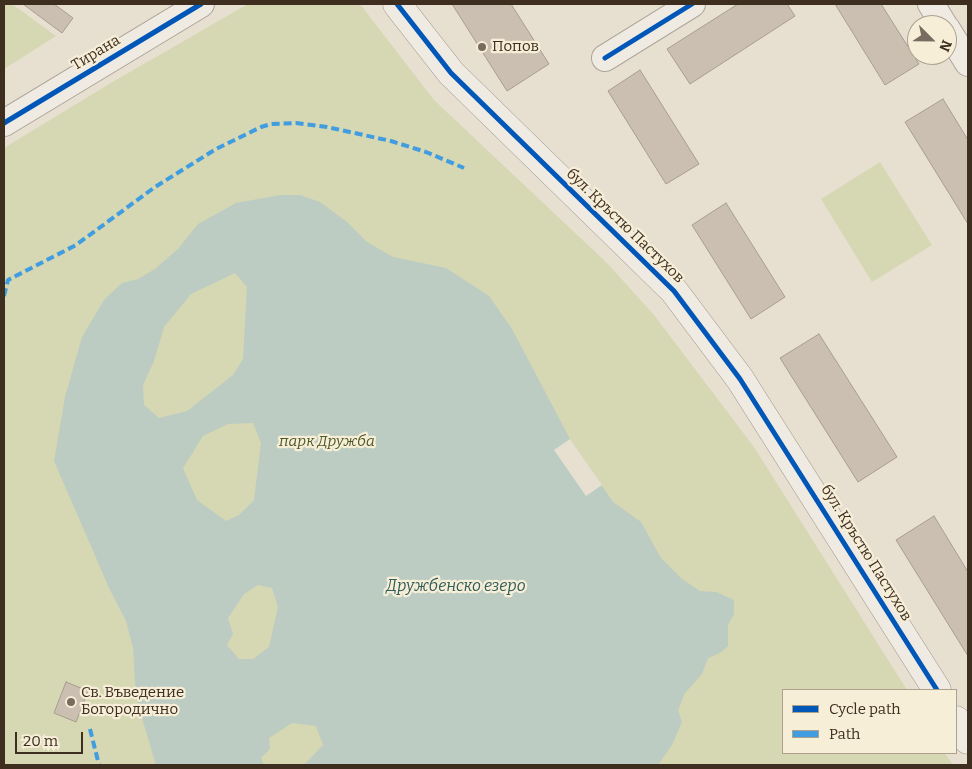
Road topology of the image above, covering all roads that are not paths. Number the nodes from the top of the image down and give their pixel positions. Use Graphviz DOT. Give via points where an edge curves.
graph roads {
  1 [pos="201,4"];
  2 [pos="397,4"];
  3 [pos="692,4"];
  4 [pos="931,4"];
  5 [pos="938,15"];
  6 [pos="957,45"];
  7 [pos="605,58"];
  8 [pos="968,63"];
  9 [pos="4,123"];
  10 [pos="936,689"];
  11 [pos="957,722"];
  12 [pos="968,740"];
  1 -- 9 [label="street, Тирана"];
  2 -- 10 [label="street, бул. Кръстю Пастухов" via="450,74 674,291 740,379"];
  3 -- 7 [label="street"];
  4 -- 5 [label="street"];
  6 -- 8 [label="street"];
  11 -- 12 [label="street"];
}
